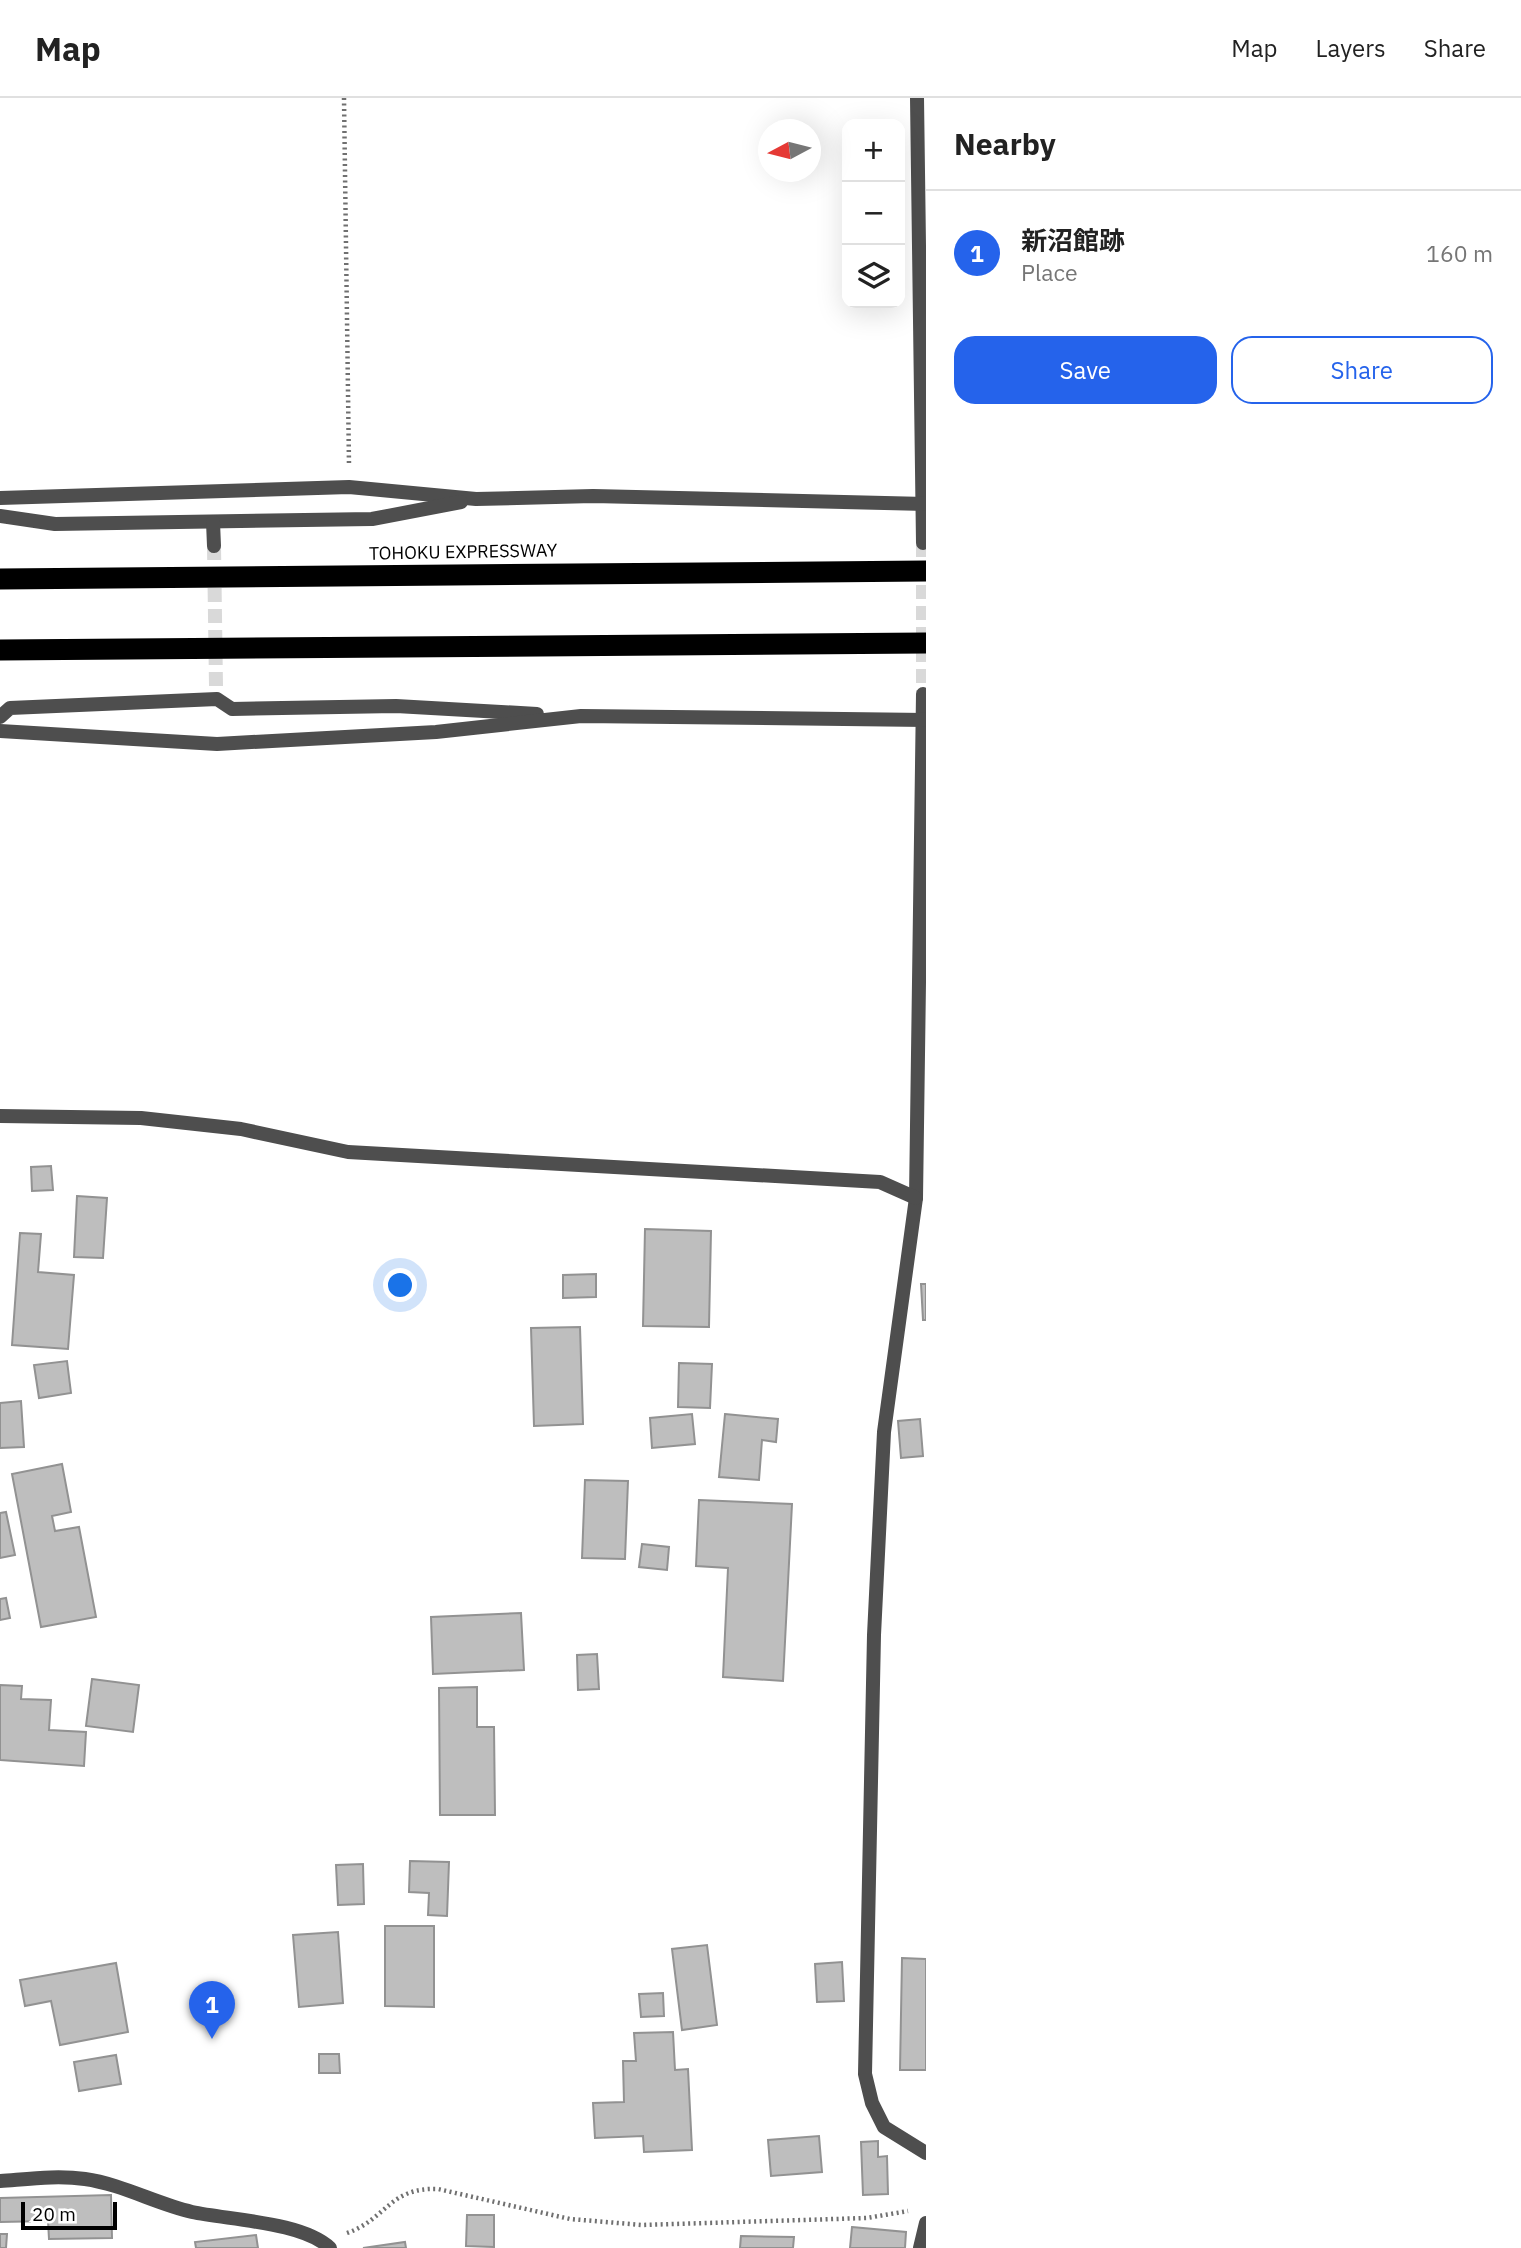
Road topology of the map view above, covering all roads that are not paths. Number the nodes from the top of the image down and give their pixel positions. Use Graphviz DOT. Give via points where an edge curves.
graph roads {
  1 [pos="917,98"];
  2 [pos="0,498"];
  3 [pos="476,499"];
  4 [pos="923,504"];
  5 [pos="0,516"];
  6 [pos="213,522"];
  7 [pos="923,543"];
  8 [pos="214,546"];
  9 [pos="926,570"];
  10 [pos="0,579"];
  11 [pos="926,643"];
  12 [pos="0,650"];
  13 [pos="923,694"];
  14 [pos="581,716"];
  15 [pos="0,718"];
  16 [pos="925,720"];
  17 [pos="0,731"];
  18 [pos="0,1116"];
  19 [pos="916,1198"];
  20 [pos="926,2153"];
  21 [pos="0,2181"];
  22 [pos="926,2222"];
  23 [pos="327,2245"];
  24 [pos="920,2248"];
  1 -- 4 [label="street"];
  2 -- 3 [label="street" via="349,487"];
  3 -- 4 [label="street" via="593,496"];
  3 -- 6 [label="street" via="372,519"];
  4 -- 7 [label="street"];
  5 -- 6 [label="street" via="55,524"];
  6 -- 8 [label="street"];
  9 -- 10 [label="highway, TOHOKU EXPRESSWAY"];
  11 -- 12 [label="highway"];
  13 -- 16 [label="street"];
  14 -- 15 [label="street" via="396,706 232,709 216,692 10,708"];
  14 -- 16 [label="street"];
  14 -- 17 [label="street" via="436,732 216,744"];
  16 -- 19 [label="street"];
  18 -- 19 [label="street" via="154,1119 241,1129 348,1152 880,1182"];
  19 -- 20 [label="street" via="884,1432 874,1635 865,2074 884,2127"];
  21 -- 23 [label="street" via="88,2179 191,2212 300,2231"];
  22 -- 24 [label="street"];
}
